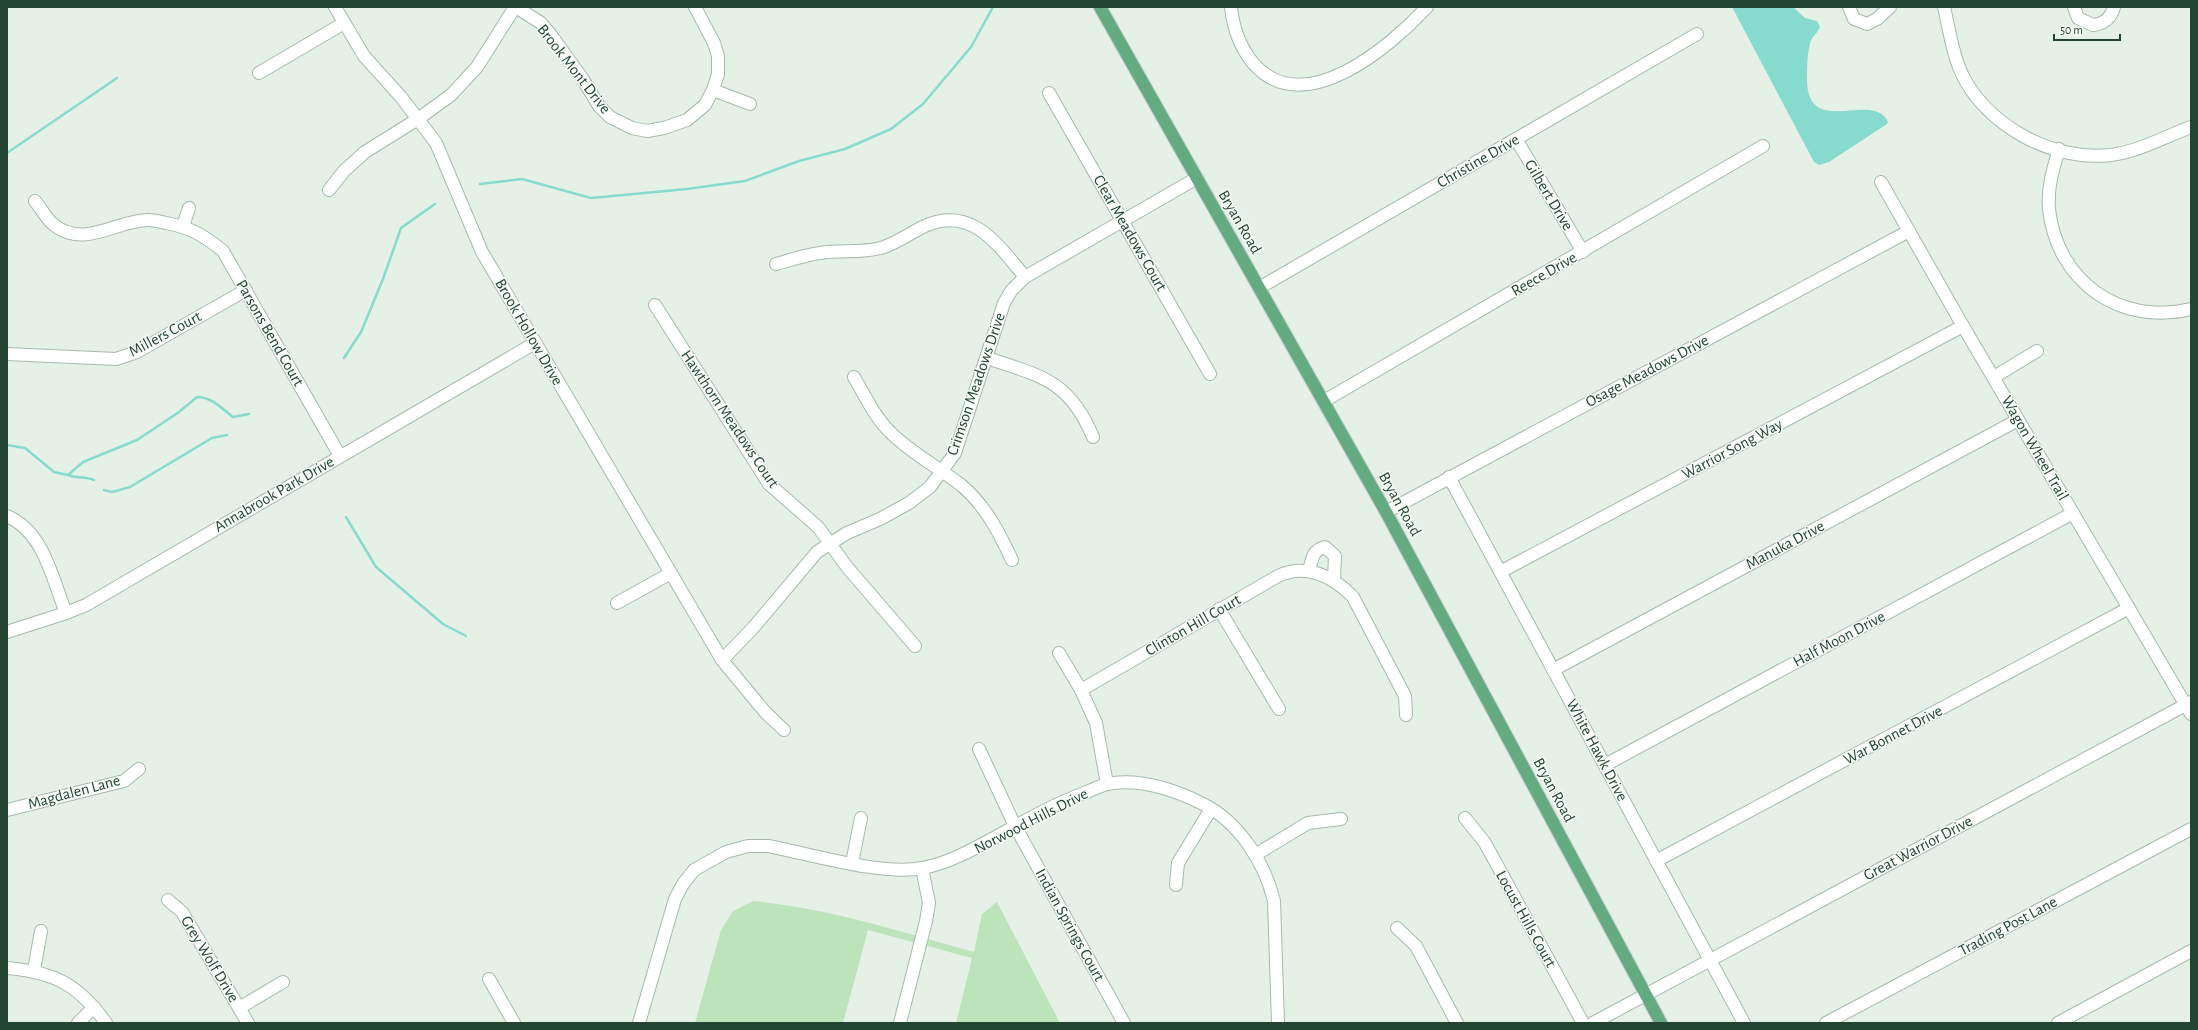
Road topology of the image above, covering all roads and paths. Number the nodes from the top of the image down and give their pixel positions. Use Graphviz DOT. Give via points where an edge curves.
graph roads {
  1 [pos="335,7"];
  2 [pos="516,7"];
  3 [pos="695,7"];
  4 [pos="1100,7"];
  5 [pos="1231,7"];
  6 [pos="1427,7"];
  7 [pos="1849,7"];
  8 [pos="1890,7"];
  9 [pos="1944,7"];
  10 [pos="2074,7"];
  11 [pos="2114,7"];
  12 [pos="344,23"];
  13 [pos="1696,34"];
  14 [pos="259,73"];
  15 [pos="713,90"];
  16 [pos="1049,93"];
  17 [pos="750,104"];
  18 [pos="418,119"];
  19 [pos="2191,127"];
  20 [pos="1516,139"];
  21 [pos="1763,146"];
  22 [pos="2059,150"];
  23 [pos="1197,178"];
  24 [pos="1881,182"];
  25 [pos="329,190"];
  26 [pos="35,201"];
  27 [pos="189,208"];
  28 [pos="1123,221"];
  29 [pos="183,226"];
  30 [pos="1908,231"];
  31 [pos="1583,252"];
  32 [pos="776,264"];
  33 [pos="1025,277"];
  34 [pos="1259,288"];
  35 [pos="246,290"];
  36 [pos="655,306"];
  37 [pos="2191,309"];
  38 [pos="1963,326"];
  39 [pos="535,342"];
  40 [pos="2037,352"];
  41 [pos="7,354"];
  42 [pos="987,358"];
  43 [pos="1210,374"];
  44 [pos="854,377"];
  45 [pos="1994,377"];
  46 [pos="1324,401"];
  47 [pos="2018,420"];
  48 [pos="1094,437"];
  49 [pos="340,456"];
  50 [pos="942,472"];
  51 [pos="1449,476"];
  52 [pos="1386,512"];
  53 [pos="2073,513"];
  54 [pos="7,516"];
  55 [pos="830,543"];
  56 [pos="1012,560"];
  57 [pos="1309,571"];
  58 [pos="1502,572"];
  59 [pos="671,573"];
  60 [pos="1334,580"];
  61 [pos="618,603"];
  62 [pos="2129,608"];
  63 [pos="1219,609"];
  64 [pos="66,613"];
  65 [pos="7,632"];
  66 [pos="915,646"];
  67 [pos="1059,653"];
  68 [pos="722,660"];
  69 [pos="1553,670"];
  70 [pos="1081,690"];
  71 [pos="2189,707"];
  72 [pos="1279,709"];
  73 [pos="1406,715"];
  74 [pos="784,730"];
  75 [pos="979,749"];
  76 [pos="1605,765"];
  77 [pos="139,769"];
  78 [pos="1107,784"];
  79 [pos="1212,808"];
  80 [pos="7,810"];
  81 [pos="861,818"];
  82 [pos="1465,818"];
  83 [pos="1341,819"];
  84 [pos="1015,826"];
  85 [pos="2191,829"];
  86 [pos="1255,855"];
  87 [pos="1656,861"];
  88 [pos="852,863"];
  89 [pos="922,868"];
  90 [pos="1176,885"];
  91 [pos="168,900"];
  92 [pos="1397,928"];
  93 [pos="41,931"];
  94 [pos="2191,950"];
  95 [pos="1710,961"];
  96 [pos="7,968"];
  97 [pos="34,970"];
  98 [pos="489,979"];
  99 [pos="283,982"];
  100 [pos="1646,995"];
  101 [pos="94,1007"];
  102 [pos="239,1008"];
  103 [pos="78,1023"];
  104 [pos="106,1023"];
  105 [pos="248,1023"];
  106 [pos="514,1023"];
  107 [pos="639,1023"];
  108 [pos="900,1023"];
  109 [pos="1124,1023"];
  110 [pos="1278,1023"];
  111 [pos="1457,1023"];
  112 [pos="1584,1023"];
  113 [pos="1593,1023"];
  114 [pos="1661,1023"];
  115 [pos="1744,1023"];
  116 [pos="1826,1023"];
  117 [pos="2058,1023"];
  1 -- 12 [label="street, Brook Hollow Drive"];
  2 -- 15 [label="street, Brook Mont Drive" via="541,24 551,35 599,106 610,117 632,128 647,131 687,120 704,105"];
  2 -- 18 [label="street" via="477,67 451,94"];
  3 -- 15 [label="street, Brook Mont Drive" via="718,56 718,74"];
  4 -- 23 [label="main road, Bryan Road"];
  5 -- 6 [label="street" via="1233,22 1242,47 1258,69 1277,80 1302,85 1334,76 1363,62 1401,34"];
  7 -- 8 [label="street" via="1854,19 1867,24 1874,22"];
  9 -- 22 [label="street" via="1957,61 1975,94 1998,119 2012,129 2041,145"];
  10 -- 11 [label="street" via="2078,18 2093,25 2105,22"];
  12 -- 14 [label="street"];
  12 -- 18 [label="street, Brook Hollow Drive" via="364,56"];
  13 -- 20 [label="street, Christine Drive"];
  15 -- 17 [label="street"];
  16 -- 28 [label="street, Clear Meadows Court"];
  18 -- 25 [label="street" via="365,152"];
  18 -- 39 [label="street, Brook Hollow Drive" via="436,143 482,252"];
  19 -- 22 [label="street" via="2146,146 2111,155"];
  20 -- 31 [label="street, Gilbert Drive"];
  20 -- 34 [label="street, Christine Drive"];
  21 -- 31 [label="street, Reece Drive"];
  22 -- 37 [label="street" via="2053,170 2049,208 2054,235 2070,268 2093,291 2120,306 2155,314"];
  23 -- 28 [label="street, Crimson Meadows Drive"];
  23 -- 34 [label="main road, Bryan Road"];
  24 -- 30 [label="street, Wagon Wheel Trail"];
  26 -- 29 [label="street, Parsons Bend Court" via="54,225 73,233 96,234 126,223 149,220"];
  27 -- 29 [label="street"];
  28 -- 33 [label="street, Crimson Meadows Drive"];
  28 -- 43 [label="street, Clear Meadows Court"];
  29 -- 35 [label="street, Parsons Bend Court" via="200,233 223,251"];
  30 -- 38 [label="street, Wagon Wheel Trail"];
  30 -- 51 [label="street, Osage Meadows Drive"];
  31 -- 46 [label="street, Reece Drive"];
  32 -- 33 [label="street" via="820,253 880,248 896,243 939,221 955,221 980,229 993,239"];
  33 -- 42 [label="street, Crimson Meadows Drive" via="1012,290 1004,304 994,328"];
  34 -- 46 [label="main road, Bryan Road"];
  35 -- 41 [label="street, Millers Court" via="137,352 116,359"];
  35 -- 49 [label="street, Parsons Bend Court"];
  36 -- 55 [label="street, Hawthorn Meadows Court" via="769,484 818,527"];
  38 -- 45 [label="street, Wagon Wheel Trail"];
  38 -- 58 [label="street, Warrior Song Way"];
  39 -- 49 [label="street, Annabrook Park Drive"];
  39 -- 59 [label="street, Brook Hollow Drive"];
  40 -- 45 [label="street"];
  42 -- 48 [label="street" via="1032,373 1054,384 1073,400"];
  42 -- 50 [label="street, Crimson Meadows Drive" via="955,453"];
  44 -- 50 [label="street" via="872,410 892,434"];
  45 -- 47 [label="street, Wagon Wheel Trail"];
  46 -- 52 [label="main road, Bryan Road"];
  47 -- 53 [label="street, Wagon Wheel Trail"];
  47 -- 69 [label="street, Manuka Drive"];
  49 -- 64 [label="street, Annabrook Park Drive" via="86,604"];
  50 -- 55 [label="street, Crimson Meadows Drive" via="930,487 910,503"];
  50 -- 56 [label="street" via="978,501 992,521"];
  51 -- 52 [label="street, Osage Meadows Drive"];
  51 -- 58 [label="street, White Hawk Drive"];
  52 -- 100 [label="main road, Bryan Road"];
  53 -- 62 [label="street, Wagon Wheel Trail"];
  53 -- 76 [label="street, Half Moon Drive"];
  54 -- 64 [label="street" via="20,522 39,544"];
  55 -- 66 [label="street, Hawthorn Meadows Court" via="851,573"];
  55 -- 68 [label="street, Crimson Meadows Drive" via="806,563 753,628"];
  57 -- 60 [label="street, Clinton Hill Court"];
  57 -- 60 [label="street" via="1313,555 1325,548 1335,556"];
  57 -- 63 [label="street, Clinton Hill Court" via="1284,573"];
  58 -- 69 [label="street, White Hawk Drive"];
  59 -- 61 [label="street"];
  59 -- 68 [label="street, Brook Hollow Drive"];
  60 -- 73 [label="street, Clinton Hill Court" via="1353,597 1405,696"];
  62 -- 71 [label="street, Wagon Wheel Trail"];
  62 -- 87 [label="street, War Bonnet Drive"];
  63 -- 70 [label="street, Clinton Hill Court"];
  63 -- 72 [label="street"];
  64 -- 65 [label="street, Annabrook Park Drive"];
  67 -- 70 [label="street"];
  68 -- 74 [label="street, Brook Hollow Drive" via="765,712"];
  69 -- 76 [label="street, White Hawk Drive"];
  70 -- 78 [label="street" via="1096,723"];
  71 -- 95 [label="street, Great Warrior Drive"];
  75 -- 84 [label="street, Indian Springs Court"];
  76 -- 87 [label="street, White Hawk Drive"];
  77 -- 80 [label="street, Magdalen Lane" via="124,781"];
  78 -- 79 [label="street, Norwood Hills Drive" via="1136,784 1160,788"];
  78 -- 84 [label="street, Norwood Hills Drive" via="1067,799"];
  79 -- 86 [label="street, Norwood Hills Drive" via="1237,830"];
  79 -- 90 [label="street" via="1178,863"];
  81 -- 88 [label="street"];
  82 -- 112 [label="street, Locust Hills Court" via="1484,843"];
  83 -- 86 [label="street" via="1308,823"];
  84 -- 89 [label="street, Norwood Hills Drive" via="964,854"];
  84 -- 109 [label="street, Indian Springs Court"];
  85 -- 116 [label="street, Trading Post Lane"];
  86 -- 110 [label="street, Norwood Hills Drive" via="1274,901"];
  87 -- 95 [label="street, White Hawk Drive"];
  88 -- 89 [label="street, Norwood Hills Drive" via="890,871"];
  88 -- 107 [label="street, Norwood Hills Drive" via="768,846 748,846 726,852 694,870 675,899"];
  89 -- 108 [label="street" via="928,903 926,921"];
  91 -- 102 [label="street, Grey Wolf Drive" via="182,912"];
  92 -- 111 [label="street" via="1416,946"];
  93 -- 97 [label="street"];
  94 -- 117 [label="street"];
  95 -- 100 [label="street, Great Warrior Drive"];
  95 -- 115 [label="street, White Hawk Drive"];
  96 -- 97 [label="street"];
  97 -- 101 [label="street" via="64,982"];
  98 -- 106 [label="street"];
  99 -- 102 [label="street"];
  100 -- 113 [label="street"];
  100 -- 114 [label="main road, Bryan Road"];
  101 -- 103 [label="street"];
  101 -- 104 [label="street"];
  102 -- 105 [label="street, Grey Wolf Drive"];
}
